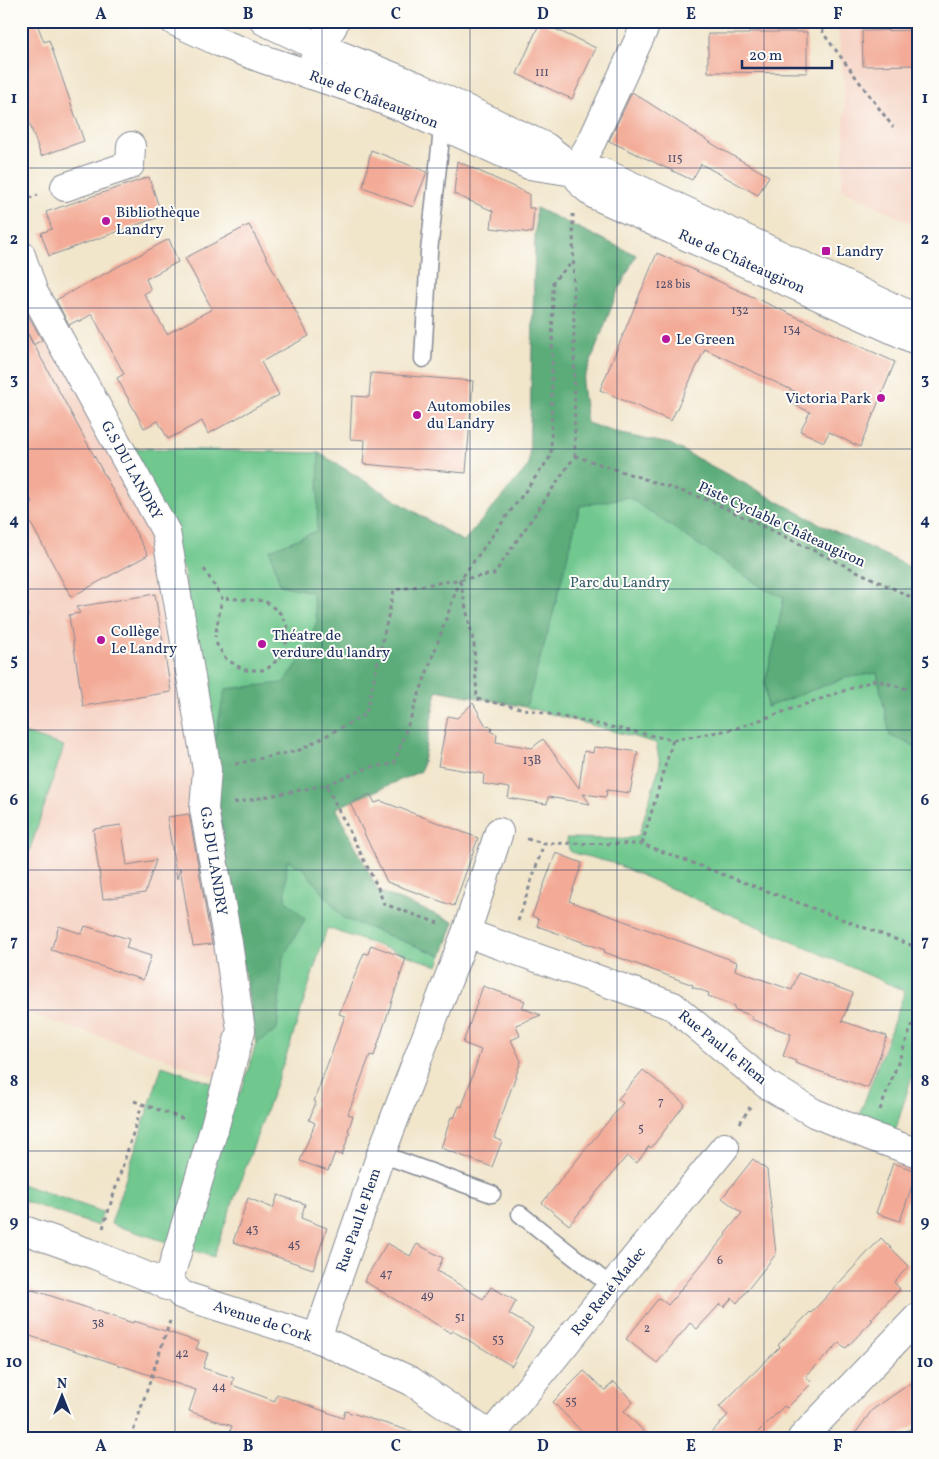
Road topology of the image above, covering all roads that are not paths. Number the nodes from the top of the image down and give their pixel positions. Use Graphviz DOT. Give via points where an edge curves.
graph roads {
  1 [pos="174,21"];
  2 [pos="264,21"];
  3 [pos="335,21"];
  4 [pos="645,23"];
  5 [pos="317,46"];
  6 [pos="311,75"];
  7 [pos="444,99"];
  8 [pos="443,126"];
  9 [pos="131,146"];
  10 [pos="574,172"];
  11 [pos="65,187"];
  12 [pos="21,255"];
  13 [pos="918,319"];
  14 [pos="918,341"];
  15 [pos="424,358"];
  16 [pos="499,832"];
  17 [pos="466,933"];
  18 [pos="724,1147"];
  19 [pos="918,1153"];
  20 [pos="382,1154"];
  21 [pos="492,1194"];
  22 [pos="520,1214"];
  23 [pos="21,1229"];
  24 [pos="612,1286"];
  25 [pos="174,1290"];
  26 [pos="918,1317"];
  27 [pos="317,1338"];
  28 [pos="492,1436"];
  29 [pos="802,1438"];
  1 -- 6 [label="street, Rue de Châteaugiron" via="263,59"];
  2 -- 5 [label="street, Rue de Châteaugiron"];
  3 -- 5 [label="street"];
  4 -- 10 [label="street" via="592,141"];
  5 -- 6 [label="street"];
  5 -- 7 [label="street, Rue de Châteaugiron"];
  6 -- 8 [label="street, Rue de Châteaugiron" via="360,91"];
  7 -- 8 [label="lane"];
  7 -- 10 [label="street, Rue de Châteaugiron" via="546,147"];
  8 -- 10 [label="street, Rue de Châteaugiron" via="529,165"];
  8 -- 15 [label="lane" via="429,252"];
  9 -- 11 [label="street" via="130,166"];
  10 -- 13 [label="street, Rue de Châteaugiron" via="590,170 604,173"];
  10 -- 14 [label="street, Rue de Châteaugiron" via="595,195"];
  12 -- 25 [label="street, G.S DU LANDRY" via="34,293 166,532 207,770 204,808 241,1030"];
  16 -- 17 [label="street, Rue Paul le Flem"];
  17 -- 19 [label="street, Rue Paul le Flem" via="673,1006 766,1084 814,1113"];
  17 -- 20 [label="street, Rue Paul le Flem"];
  18 -- 24 [label="street, Rue René Madec"];
  20 -- 21 [label="lane"];
  20 -- 27 [label="street, Rue Paul le Flem"];
  22 -- 24 [label="lane"];
  23 -- 25 [label="street, Avenue de Cork" via="94,1255"];
  24 -- 28 [label="street, Rue René Madec"];
  25 -- 27 [label="street, Avenue de Cork"];
  26 -- 29 [label="street"];
  27 -- 28 [label="street, Avenue de Cork" via="411,1381"];
}
